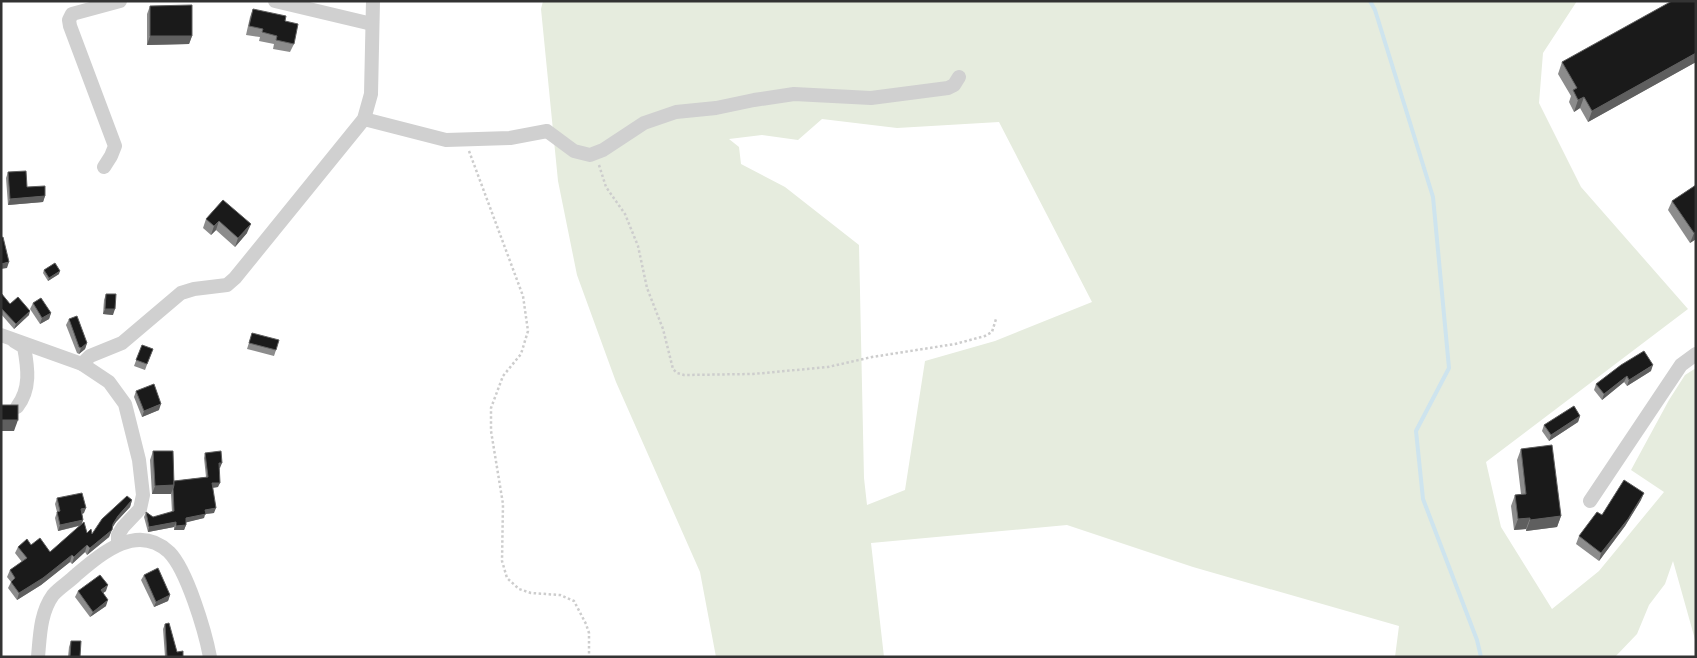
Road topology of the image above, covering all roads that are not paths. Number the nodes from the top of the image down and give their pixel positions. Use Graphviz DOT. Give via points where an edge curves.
graph roads {
  1 [pos="120,1"];
  2 [pos="276,1"];
  3 [pos="372,1"];
  4 [pos="372,24"];
  5 [pos="959,78"];
  6 [pos="364,120"];
  7 [pos="104,167"];
  8 [pos="4,335"];
  9 [pos="1696,354"];
  10 [pos="82,364"];
  11 [pos="18,407"];
  12 [pos="1590,501"];
  13 [pos="118,544"];
  14 [pos="38,657"];
  15 [pos="210,657"];
  1 -- 7 [label="street" via="72,14 69,20 115,146"];
  2 -- 4 [label="street"];
  3 -- 4 [label="street"];
  4 -- 6 [label="street" via="371,94"];
  5 -- 6 [label="street" via="948,88 871,98 794,94 676,112 644,123 597,153 590,154 579,153 547,131 510,138 446,140"];
  6 -- 10 [label="street" via="227,285 181,293 122,343 90,356"];
  8 -- 10 [label="street"];
  8 -- 11 [label="street" via="24,347 29,374"];
  9 -- 12 [label="street" via="1681,365"];
  10 -- 13 [label="street" via="109,382 125,404 138,460 143,495 140,509 123,527 118,535"];
  13 -- 14 [label="street" via="100,555 54,595 42,616"];
  13 -- 15 [label="street" via="135,540 153,542 168,551 179,564 205,632"];
}
